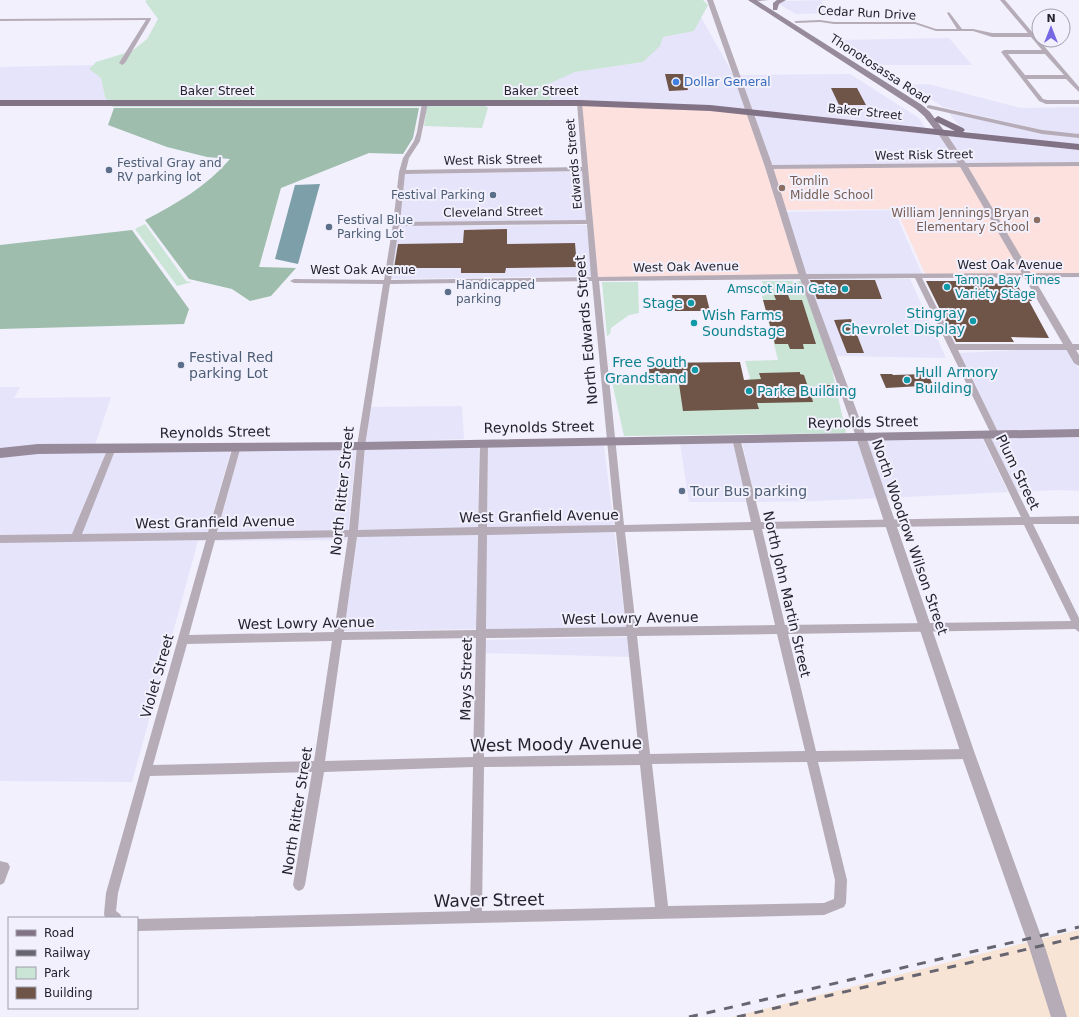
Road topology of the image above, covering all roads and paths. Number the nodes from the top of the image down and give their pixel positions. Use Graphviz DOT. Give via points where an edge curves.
graph roads {
  1 [pos="710,0"];
  2 [pos="751,0"];
  3 [pos="761,0"];
  4 [pos="767,0"];
  5 [pos="783,0"];
  6 [pos="1002,0"];
  7 [pos="775,9"];
  8 [pos="948,14"];
  9 [pos="0,20"];
  10 [pos="796,22"];
  11 [pos="961,30"];
  12 [pos="1031,34"];
  13 [pos="1031,35"];
  14 [pos="1043,48"];
  15 [pos="1046,52"];
  16 [pos="122,63"];
  17 [pos="1068,77"];
  18 [pos="1023,78"];
  19 [pos="1079,90"];
  20 [pos="0,102"];
  21 [pos="1079,102"];
  22 [pos="425,103"];
  23 [pos="580,103"];
  24 [pos="928,110"];
  25 [pos="750,112"];
  26 [pos="938,119"];
  27 [pos="941,132"];
  28 [pos="977,136"];
  29 [pos="1079,136"];
  30 [pos="1079,147"];
  31 [pos="1079,164"];
  32 [pos="963,165"];
  33 [pos="769,167"];
  34 [pos="585,169"];
  35 [pos="402,172"];
  36 [pos="590,222"];
  37 [pos="396,224"];
  38 [pos="1079,275"];
  39 [pos="804,276"];
  40 [pos="918,276"];
  41 [pos="1028,276"];
  42 [pos="596,279"];
  43 [pos="294,281"];
  44 [pos="386,282"];
  45 [pos="952,347"];
  46 [pos="1074,347"];
  47 [pos="1079,362"];
  48 [pos="1079,433"];
  49 [pos="990,434"];
  50 [pos="860,437"];
  51 [pos="736,438"];
  52 [pos="611,440"];
  53 [pos="484,443"];
  54 [pos="237,446"];
  55 [pos="361,446"];
  56 [pos="112,448"];
  57 [pos="0,452"];
  58 [pos="1079,520"];
  59 [pos="1027,521"];
  60 [pos="891,523"];
  61 [pos="757,526"];
  62 [pos="620,529"];
  63 [pos="482,532"];
  64 [pos="353,534"];
  65 [pos="211,536"];
  66 [pos="76,537"];
  67 [pos="0,539"];
  68 [pos="1079,626"];
  69 [pos="926,627"];
  70 [pos="781,630"];
  71 [pos="632,632"];
  72 [pos="481,635"];
  73 [pos="338,636"];
  74 [pos="182,640"];
  75 [pos="968,754"];
  76 [pos="810,757"];
  77 [pos="646,760"];
  78 [pos="478,762"];
  79 [pos="319,766"];
  80 [pos="145,771"];
  81 [pos="0,867"];
  82 [pos="0,879"];
  83 [pos="299,885"];
  84 [pos="840,903"];
  85 [pos="662,912"];
  86 [pos="113,916"];
  87 [pos="476,917"];
  88 [pos="138,925"];
  89 [pos="1059,1017"];
  1 -- 25 [label="street, North Woodrow Wilson Street"];
  2 -- 3 [label="street"];
  2 -- 24 [label="main road, Thonotosassa Road" via="908,100"];
  3 -- 4 [label="street"];
  3 -- 7 [label="main road, Thonotosassa Road"];
  5 -- 7 [label="main road" via="776,3"];
  6 -- 12 [label="street"];
  7 -- 10 [label="main road, Thonotosassa Road"];
  8 -- 11 [label="street"];
  9 -- 16 [label="street" via="149,19"];
  10 -- 11 [label="street, Cedar Run Drive" via="915,23 936,30"];
  10 -- 24 [label="main road, Thonotosassa Road" via="895,84"];
  11 -- 13 [label="street, Cedar Run Drive" via="978,30 992,35"];
  14 -- 15 [label="street"];
  15 -- 17 [label="street"];
  15 -- 18 [label="street" via="1004,52"];
  17 -- 18 [label="street"];
  17 -- 19 [label="street"];
  18 -- 21 [label="street" via="1037,97 1046,102"];
  20 -- 22 [label="main road, Baker Street"];
  22 -- 23 [label="main road, Baker Street"];
  22 -- 35 [label="street, North Ritter Street" via="417,141 406,158"];
  23 -- 25 [label="main road, Baker Street" via="659,105"];
  23 -- 34 [label="street, Edwards Street"];
  24 -- 26 [label="main road, Thonotosassa Road"];
  24 -- 27 [label="main road, Thonotosassa Road"];
  24 -- 29 [label="street" via="1042,132"];
  25 -- 27 [label="main road, Baker Street"];
  25 -- 33 [label="street, North Woodrow Wilson Street"];
  26 -- 27 [label="main road, Thonotosassa Road"];
  26 -- 28 [label="main road" via="955,129"];
  27 -- 28 [label="main road, Baker Street"];
  27 -- 32 [label="street"];
  28 -- 30 [label="main road, Baker Street"];
  31 -- 32 [label="street, West Risk Street"];
  32 -- 33 [label="street, West Risk Street"];
  32 -- 41 [label="street"];
  33 -- 39 [label="street, North Woodrow Wilson Street"];
  34 -- 35 [label="street, West Risk Street"];
  34 -- 36 [label="street, Edwards Street"];
  35 -- 37 [label="street, North Ritter Street"];
  36 -- 37 [label="street, Cleveland Street"];
  36 -- 42 [label="street, North Edwards Street"];
  37 -- 44 [label="street, North Ritter Street"];
  38 -- 41 [label="street, West Oak Avenue"];
  39 -- 40 [label="street, West Oak Avenue"];
  39 -- 42 [label="street, West Oak Avenue"];
  39 -- 50 [label="street, North Woodrow Wilson Street"];
  40 -- 41 [label="street, West Oak Avenue"];
  40 -- 45 [label="street, Plum Street"];
  41 -- 46 [label="street"];
  42 -- 44 [label="street, West Oak Avenue"];
  42 -- 52 [label="street, North Edwards Street"];
  43 -- 44 [label="street, West Oak Avenue"];
  44 -- 55 [label="street, North Ritter Street"];
  45 -- 46 [label="street"];
  45 -- 49 [label="street, Plum Street"];
  46 -- 47 [label="street"];
  48 -- 49 [label="main road, Reynolds Street"];
  49 -- 50 [label="main road, Reynolds Street"];
  49 -- 59 [label="street, Plum Street"];
  50 -- 51 [label="main road, Reynolds Street"];
  50 -- 60 [label="street, North Woodrow Wilson Street"];
  51 -- 52 [label="main road, Reynolds Street"];
  51 -- 61 [label="street, North John Martin Street"];
  52 -- 53 [label="main road, Reynolds Street"];
  52 -- 62 [label="street, North Edwards Street"];
  53 -- 55 [label="main road, Reynolds Street"];
  53 -- 63 [label="street, Mays Street"];
  54 -- 55 [label="main road, Reynolds Street"];
  54 -- 56 [label="main road, Reynolds Street"];
  54 -- 65 [label="street, Violet Street"];
  55 -- 64 [label="street, North Ritter Street"];
  56 -- 57 [label="main road, Reynolds Street"];
  56 -- 66 [label="street"];
  58 -- 59 [label="street, West Granfield Avenue"];
  59 -- 60 [label="street, West Granfield Avenue"];
  59 -- 68 [label="street, Plum Street"];
  60 -- 61 [label="street, West Granfield Avenue"];
  60 -- 69 [label="street, North Woodrow Wilson Street"];
  61 -- 62 [label="street, West Granfield Avenue"];
  61 -- 70 [label="street, North John Martin Street"];
  62 -- 63 [label="street, West Granfield Avenue"];
  62 -- 71 [label="street, North Edwards Street"];
  63 -- 64 [label="street, West Granfield Avenue"];
  63 -- 72 [label="street, Mays Street"];
  64 -- 65 [label="street, West Granfield Avenue"];
  64 -- 73 [label="street, North Ritter Street"];
  65 -- 66 [label="street, West Granfield Avenue"];
  65 -- 74 [label="street, Violet Street"];
  66 -- 67 [label="street, West Granfield Avenue"];
  68 -- 69 [label="street, West Lowry Avenue"];
  69 -- 70 [label="street, West Lowry Avenue"];
  69 -- 75 [label="street, North Woodrow Wilson Street"];
  70 -- 71 [label="street, West Lowry Avenue"];
  70 -- 76 [label="street, North John Martin Street"];
  71 -- 72 [label="street, West Lowry Avenue"];
  71 -- 77 [label="street, North Edwards Street"];
  72 -- 73 [label="street, West Lowry Avenue"];
  72 -- 78 [label="street, Mays Street"];
  73 -- 74 [label="street, West Lowry Avenue"];
  73 -- 79 [label="street, North Ritter Street"];
  74 -- 80 [label="street, Violet Street"];
  75 -- 76 [label="street, West Moody Avenue"];
  75 -- 89 [label="street, North Woodrow Wilson Street" via="1037,947"];
  76 -- 77 [label="street, West Moody Avenue"];
  76 -- 84 [label="street, North John Martin Street" via="840,880"];
  77 -- 78 [label="street, West Moody Avenue"];
  77 -- 85 [label="street, North Edwards Street"];
  78 -- 79 [label="street, West Moody Avenue"];
  78 -- 87 [label="street, Mays Street"];
  79 -- 80 [label="street, West Moody Avenue"];
  79 -- 83 [label="street, North Ritter Street"];
  80 -- 86 [label="street, Violet Street" via="112,893"];
  81 -- 82 [label="street" via="4,867"];
  84 -- 85 [label="street, Waver Street" via="824,909"];
  85 -- 87 [label="street, Waver Street"];
  87 -- 88 [label="street, Waver Street"];
}
